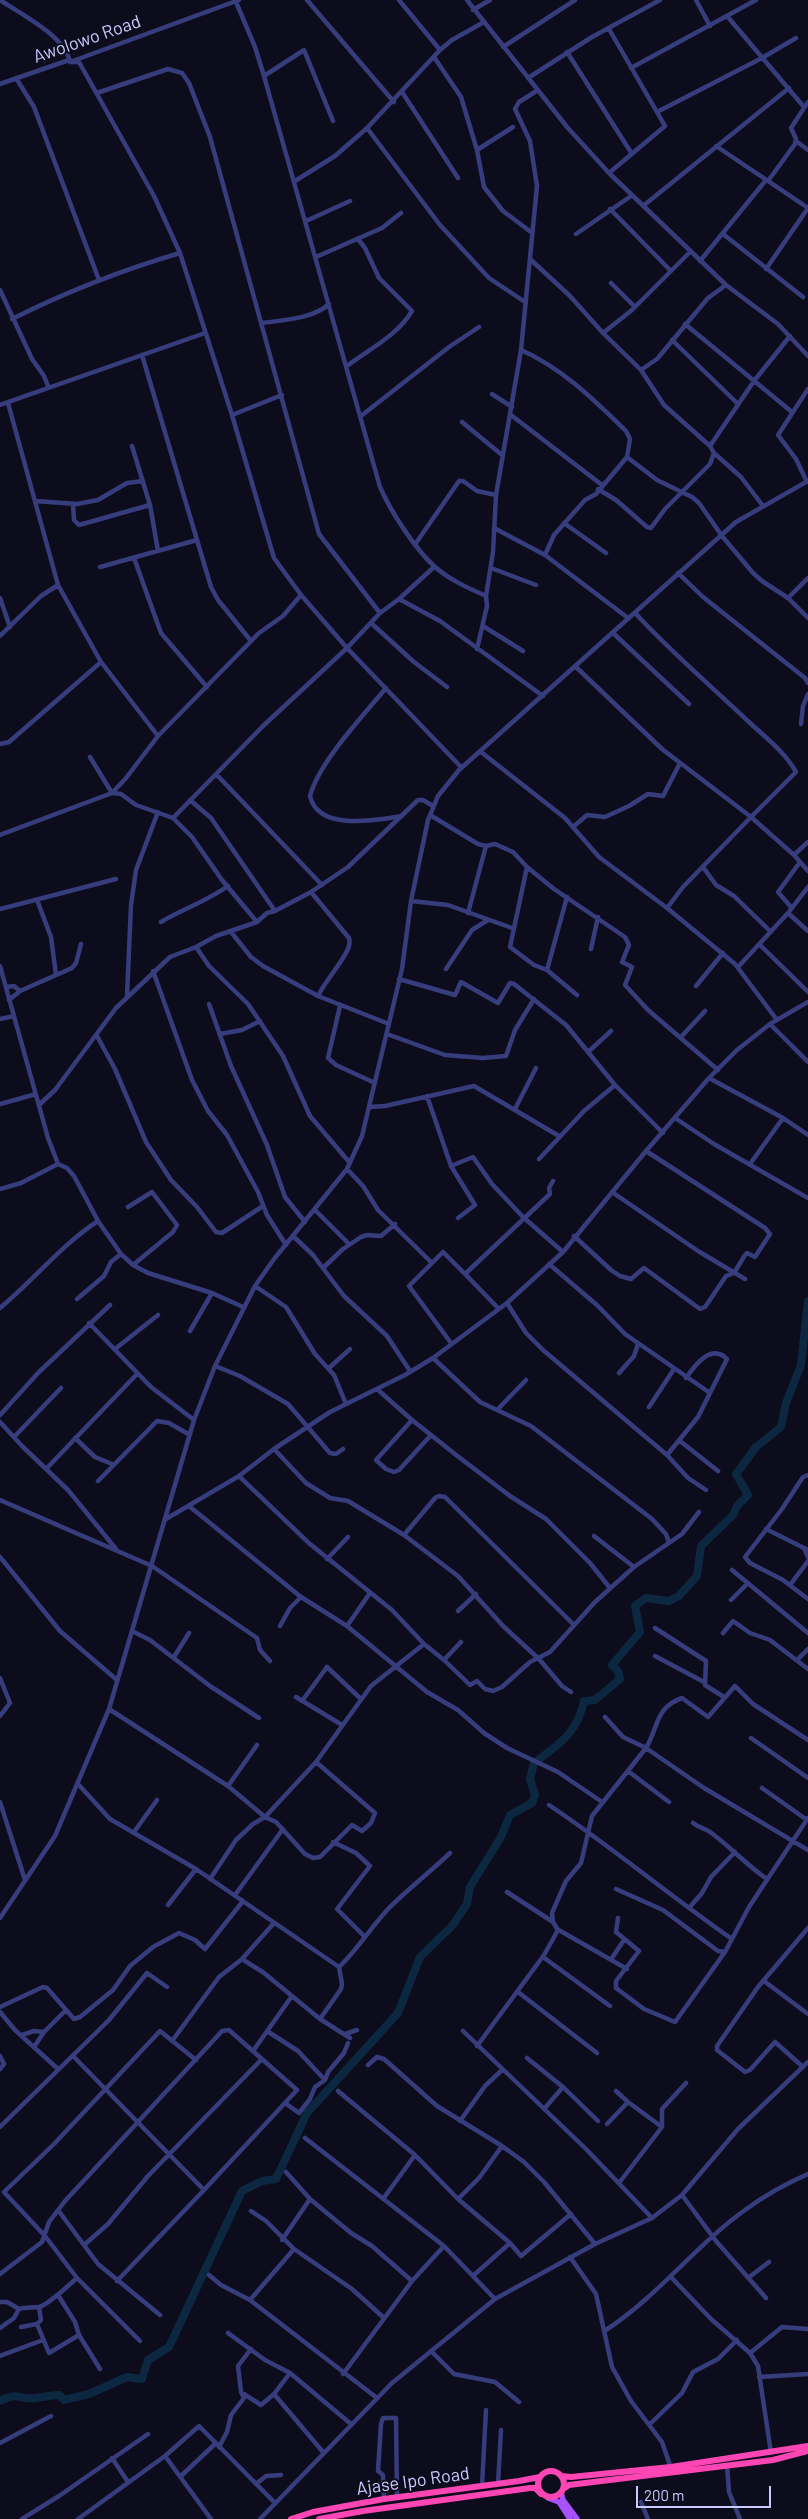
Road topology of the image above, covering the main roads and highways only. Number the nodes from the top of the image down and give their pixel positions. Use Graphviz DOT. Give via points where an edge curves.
graph roads {
  1 [pos="808,2446"];
  2 [pos="808,2451"];
  3 [pos="671,2469"];
  4 [pos="561,2476"];
  5 [pos="540,2477"];
  6 [pos="562,2491"];
  7 [pos="541,2494"];
  8 [pos="548,2498"];
  9 [pos="345,2516"];
  10 [pos="291,2519"];
  11 [pos="319,2519"];
  12 [pos="570,2519"];
  13 [pos="576,2519"];
  1 -- 3 [label="highway"];
  2 -- 3 [label="highway" via="773,2460"];
  3 -- 4 [label="highway"];
  3 -- 6 [label="highway" via="569,2485"];
  4 -- 5 [label="highway" via="550,2471"];
  4 -- 6 [label="highway"];
  5 -- 7 [label="highway" via="537,2485"];
  5 -- 10 [label="highway, Ajase Ipo Road" via="384,2499"];
  6 -- 8 [label="highway"];
  6 -- 13 [label="main road" via="566,2505"];
  7 -- 8 [label="highway"];
  7 -- 9 [label="highway, Ajase Ipo Road" via="530,2488"];
  8 -- 12 [label="main road" via="559,2502"];
  9 -- 11 [label="highway, Ajase Ipo Road"];
}
